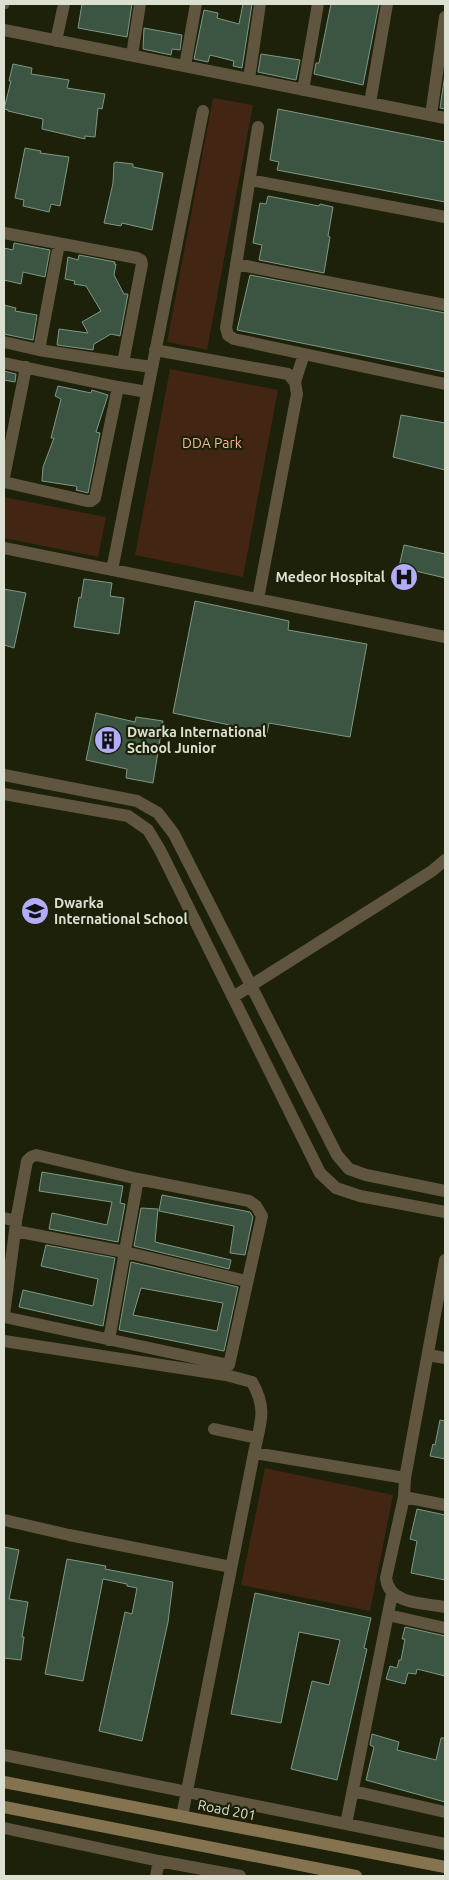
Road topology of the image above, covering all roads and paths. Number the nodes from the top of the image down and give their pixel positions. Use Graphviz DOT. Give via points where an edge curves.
graph roads {
  1 [pos="64,4"];
  2 [pos="140,4"];
  3 [pos="196,4"];
  4 [pos="260,4"];
  5 [pos="318,4"];
  6 [pos="387,4"];
  7 [pos="445,17"];
  8 [pos="4,30"];
  9 [pos="56,40"];
  10 [pos="132,56"];
  11 [pos="185,66"];
  12 [pos="249,79"];
  13 [pos="302,90"];
  14 [pos="370,103"];
  15 [pos="203,111"];
  16 [pos="431,115"];
  17 [pos="445,118"];
  18 [pos="258,127"];
  19 [pos="250,180"];
  20 [pos="445,217"];
  21 [pos="4,233"];
  22 [pos="60,244"];
  23 [pos="236,264"];
  24 [pos="445,305"];
  25 [pos="4,342"];
  26 [pos="39,350"];
  27 [pos="155,350"];
  28 [pos="304,354"];
  29 [pos="4,363"];
  30 [pos="123,363"];
  31 [pos="26,367"];
  32 [pos="152,367"];
  33 [pos="294,382"];
  34 [pos="445,384"];
  35 [pos="118,387"];
  36 [pos="147,392"];
  37 [pos="4,477"];
  38 [pos="4,482"];
  39 [pos="4,548"];
  40 [pos="112,570"];
  41 [pos="258,600"];
  42 [pos="445,638"];
  43 [pos="4,775"];
  44 [pos="4,794"];
  45 [pos="445,860"];
  46 [pos="251,986"];
  47 [pos="233,997"];
  48 [pos="138,1179"];
  49 [pos="445,1190"];
  50 [pos="445,1212"];
  51 [pos="12,1223"];
  52 [pos="125,1252"];
  53 [pos="445,1260"];
  54 [pos="246,1281"];
  55 [pos="4,1316"];
  56 [pos="109,1340"];
  57 [pos="4,1341"];
  58 [pos="428,1355"];
  59 [pos="445,1358"];
  60 [pos="227,1370"];
  61 [pos="214,1429"];
  62 [pos="257,1438"];
  63 [pos="254,1453"];
  64 [pos="405,1478"];
  65 [pos="404,1496"];
  66 [pos="445,1505"];
  67 [pos="4,1520"];
  68 [pos="231,1568"];
  69 [pos="392,1594"];
  70 [pos="445,1607"];
  71 [pos="388,1615"];
  72 [pos="445,1628"];
  73 [pos="4,1755"];
  74 [pos="4,1782"];
  75 [pos="353,1791"];
  76 [pos="186,1793"];
  77 [pos="4,1807"];
  78 [pos="445,1812"];
  79 [pos="182,1816"];
  80 [pos="346,1824"];
  81 [pos="4,1828"];
  82 [pos="445,1844"];
  83 [pos="159,1861"];
  84 [pos="445,1867"];
  85 [pos="192,1872"];
  86 [pos="156,1876"];
  87 [pos="240,1876"];
  88 [pos="356,1876"];
  1 -- 9 [label="street"];
  2 -- 10 [label="street"];
  3 -- 11 [label="street"];
  4 -- 12 [label="street"];
  5 -- 13 [label="street"];
  6 -- 14 [label="street"];
  7 -- 16 [label="street"];
  8 -- 9 [label="street"];
  9 -- 10 [label="street"];
  10 -- 11 [label="street"];
  11 -- 12 [label="street"];
  12 -- 13 [label="street"];
  13 -- 14 [label="street"];
  14 -- 16 [label="street"];
  15 -- 27 [label="street"];
  16 -- 17 [label="street"];
  18 -- 19 [label="street"];
  19 -- 20 [label="street"];
  19 -- 23 [label="street"];
  21 -- 22 [label="street"];
  22 -- 26 [label="street"];
  22 -- 30 [label="street" via="141,260"];
  23 -- 24 [label="street"];
  23 -- 28 [label="street" via="226,328 228,335"];
  25 -- 26 [label="street"];
  26 -- 30 [label="street"];
  27 -- 32 [label="street"];
  27 -- 33 [label="street" via="288,374"];
  28 -- 33 [label="street"];
  28 -- 34 [label="street"];
  29 -- 31 [label="street"];
  30 -- 32 [label="street"];
  31 -- 35 [label="street"];
  31 -- 37 [label="street"];
  32 -- 36 [label="street"];
  33 -- 41 [label="street" via="297,394"];
  35 -- 36 [label="street"];
  35 -- 38 [label="street" via="92,501"];
  36 -- 40 [label="street"];
  39 -- 40 [label="street"];
  40 -- 41 [label="street"];
  41 -- 42 [label="street"];
  43 -- 46 [label="street" via="137,801 158,813 174,834"];
  44 -- 47 [label="street" via="128,816 148,830"];
  45 -- 46 [label="street"];
  46 -- 47 [label="street"];
  46 -- 49 [label="street" via="337,1155 349,1169"];
  47 -- 50 [label="street" via="320,1173 336,1188 360,1196"];
  48 -- 51 [label="street" via="31,1156"];
  48 -- 52 [label="street"];
  48 -- 54 [label="street" via="250,1201 256,1206 262,1216"];
  51 -- 52 [label="street"];
  51 -- 55 [label="street"];
  52 -- 54 [label="street"];
  52 -- 56 [label="street"];
  53 -- 58 [label="street"];
  54 -- 60 [label="street"];
  55 -- 56 [label="street"];
  56 -- 60 [label="street"];
  57 -- 60 [label="street"];
  58 -- 59 [label="street"];
  58 -- 64 [label="street"];
  60 -- 62 [label="street" via="252,1382 260,1395 263,1408"];
  61 -- 62 [label="street"];
  62 -- 63 [label="street"];
  63 -- 64 [label="street"];
  63 -- 68 [label="street"];
  64 -- 65 [label="street"];
  65 -- 66 [label="street"];
  65 -- 69 [label="street" via="386,1578"];
  67 -- 68 [label="street"];
  68 -- 76 [label="street"];
  69 -- 70 [label="street" via="400,1599"];
  69 -- 71 [label="street"];
  71 -- 72 [label="street"];
  71 -- 75 [label="street"];
  73 -- 76 [label="street"];
  74 -- 79 [label="main road, Road 201"];
  75 -- 78 [label="street"];
  75 -- 80 [label="street"];
  76 -- 79 [label="street"];
  76 -- 80 [label="street"];
  77 -- 88 [label="main road"];
  79 -- 84 [label="main road, Road 201"];
  80 -- 82 [label="street"];
  81 -- 83 [label="street"];
  83 -- 85 [label="street"];
  83 -- 86 [label="street"];
  85 -- 87 [label="street"];
}
